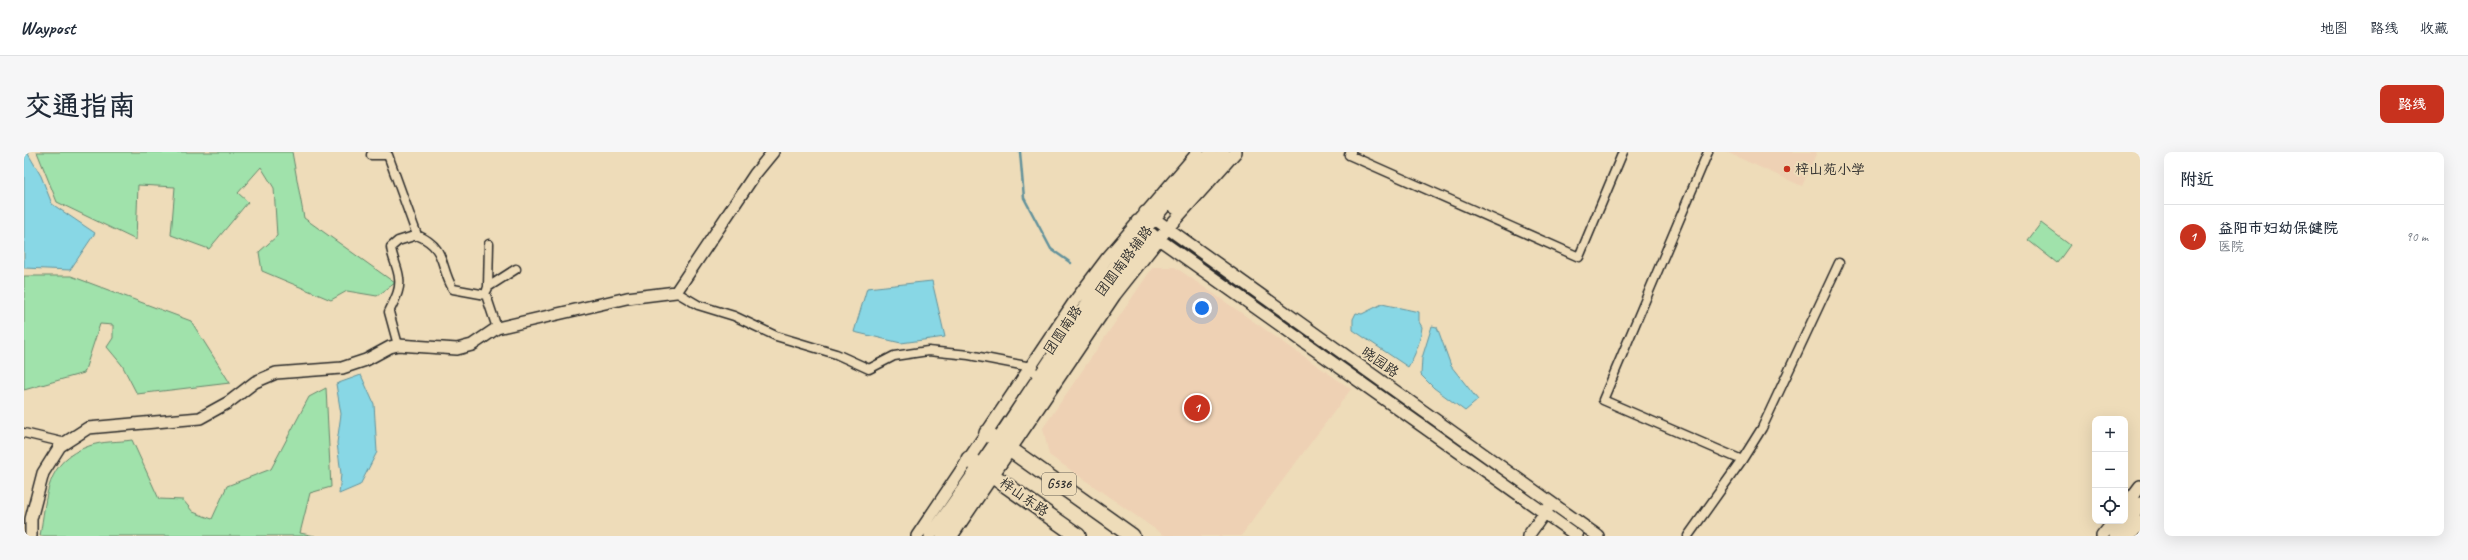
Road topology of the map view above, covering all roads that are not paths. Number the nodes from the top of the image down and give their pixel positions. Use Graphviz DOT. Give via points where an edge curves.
graph roads {
  1 [pos="774,152"];
  2 [pos="1198,152"];
  3 [pos="1211,152"];
  4 [pos="1224,152"];
  5 [pos="1236,152"];
  6 [pos="1351,152"];
  7 [pos="1623,152"];
  8 [pos="1708,152"];
  9 [pos="371,155"];
  10 [pos="1157,221"];
  11 [pos="1149,231"];
  12 [pos="417,235"];
  13 [pos="489,244"];
  14 [pos="1839,263"];
  15 [pos="516,269"];
  16 [pos="487,291"];
  17 [pos="676,292"];
  18 [pos="1115,295"];
  19 [pos="1096,308"];
  20 [pos="497,328"];
  21 [pos="398,345"];
  22 [pos="1035,372"];
  23 [pos="24,433"];
  24 [pos="1000,442"];
  25 [pos="66,443"];
  26 [pos="1742,460"];
  27 [pos="982,468"];
  28 [pos="2140,486"];
  29 [pos="2128,502"];
  30 [pos="1552,503"];
  31 [pos="2140,504"];
  32 [pos="1545,513"];
  33 [pos="2140,522"];
  34 [pos="2112,524"];
  35 [pos="31,536"];
  36 [pos="917,536"];
  37 [pos="930,536"];
  38 [pos="942,536"];
  39 [pos="952,536"];
  40 [pos="1078,536"];
  41 [pos="1132,536"];
  42 [pos="1528,536"];
  43 [pos="1577,536"];
  44 [pos="1598,536"];
  45 [pos="1688,536"];
  46 [pos="2102,536"];
  47 [pos="2116,536"];
  48 [pos="2129,536"];
  1 -- 17 [label="street" via="755,174"];
  2 -- 10 [label="street, 团圆南路辅路"];
  3 -- 10 [label="street, 团圆南路"];
  4 -- 10 [label="street, 团圆南路"];
  5 -- 10 [label="street, 团圆南路辅路"];
  6 -- 7 [label="street" via="1348,155 1579,257"];
  8 -- 26 [label="street" via="1603,400"];
  9 -- 12 [label="street" via="388,155"];
  10 -- 11 [label="street, 团圆南路"];
  10 -- 11 [label="street, 团圆南路辅路"];
  10 -- 30 [label="street, 晓园路"];
  11 -- 18 [label="street, 团圆南路辅路"];
  11 -- 19 [label="street, 团圆南路"];
  11 -- 22 [label="street, 团圆南路辅路" via="1074,302"];
  11 -- 32 [label="street, 晓园路"];
  12 -- 16 [label="street" via="430,240 442,254 448,281 453,288"];
  12 -- 21 [label="street" via="398,241 391,247 399,278 398,291 389,312"];
  13 -- 16 [label="street"];
  14 -- 26 [label="street" via="1762,428"];
  15 -- 16 [label="street"];
  16 -- 20 [label="street"];
  17 -- 20 [label="street" via="627,298"];
  17 -- 22 [label="street" via="698,305 734,316 776,336 836,354 869,369 894,356 928,351 969,355 1026,366"];
  18 -- 19 [label="street"];
  18 -- 24 [label="street, 团圆南路辅路"];
  19 -- 24 [label="street, 团圆南路"];
  20 -- 21 [label="street" via="472,345 457,349"];
  21 -- 25 [label="street" via="342,368 276,373 255,382 229,402 200,418 88,428"];
  22 -- 24 [label="street, 团圆南路"];
  23 -- 25 [label="street"];
  24 -- 27 [label="street, 团圆南路辅路"];
  24 -- 27 [label="street, 团圆南路"];
  24 -- 41 [label="highway, G536"];
  25 -- 35 [label="street" via="60,446 43,473 31,519"];
  26 -- 45 [label="street"];
  27 -- 36 [label="street, 团圆南路辅路"];
  27 -- 37 [label="street, 团圆南路"];
  27 -- 38 [label="street, 团圆南路"];
  27 -- 39 [label="street, 团圆南路辅路"];
  27 -- 40 [label="highway, 梓山东路 / G536"];
  28 -- 29 [label="street"];
  30 -- 32 [label="street"];
  30 -- 44 [label="street, 晓园路"];
  31 -- 47 [label="main road"];
  32 -- 42 [label="street"];
  32 -- 43 [label="street, 晓园路"];
  33 -- 48 [label="main road"];
  34 -- 46 [label="street"];
}
